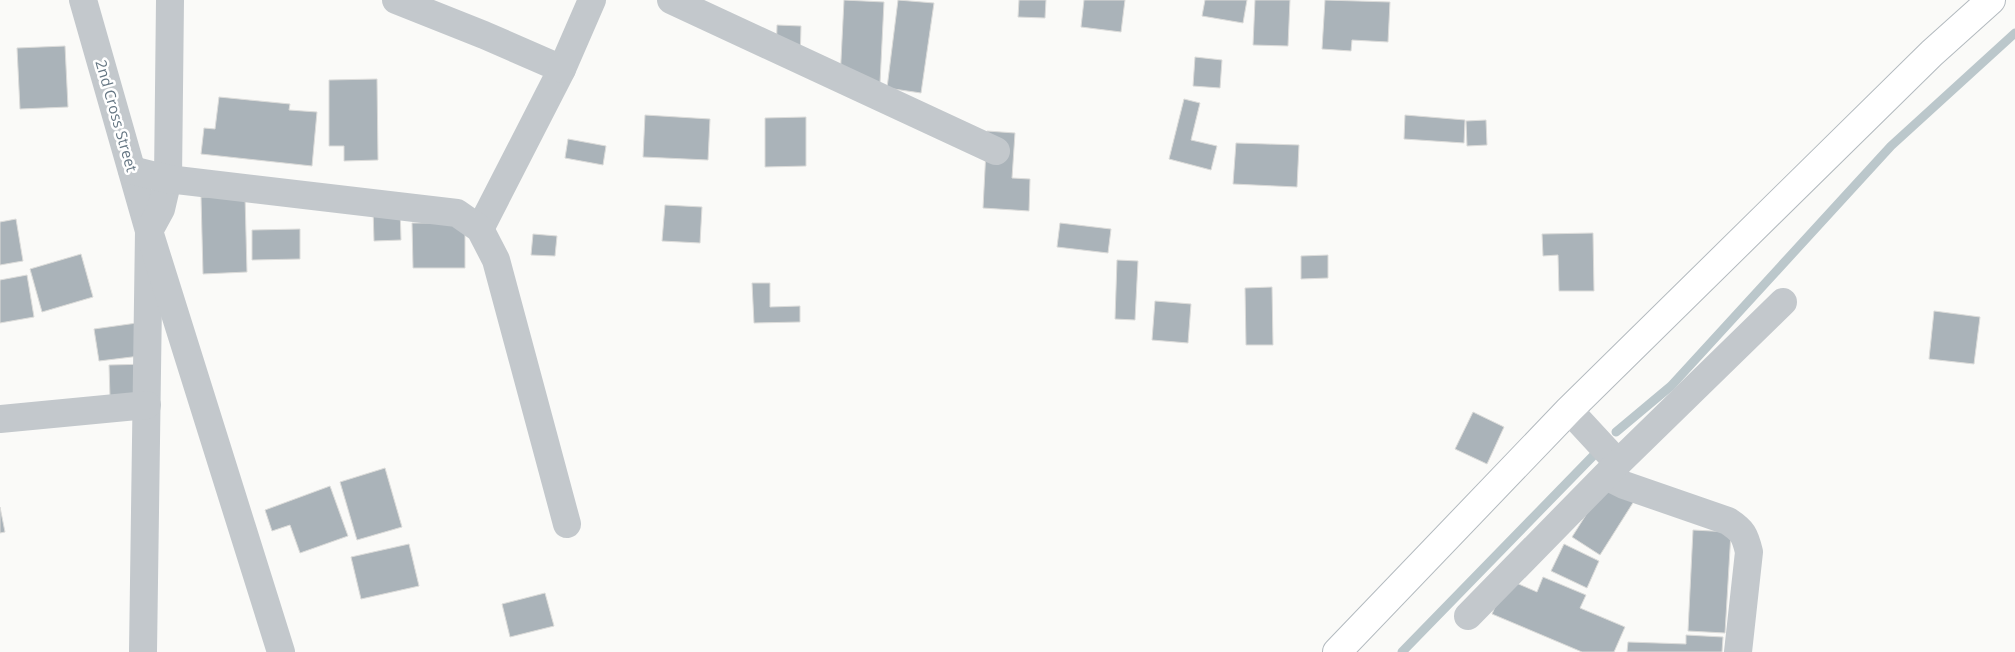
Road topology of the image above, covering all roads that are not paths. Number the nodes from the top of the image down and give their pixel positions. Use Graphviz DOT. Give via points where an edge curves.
graph roads {
  1 [pos="83,0"];
  2 [pos="170,0"];
  3 [pos="396,0"];
  4 [pos="592,0"];
  5 [pos="670,0"];
  6 [pos="1991,0"];
  7 [pos="562,69"];
  8 [pos="996,151"];
  9 [pos="132,170"];
  10 [pos="168,179"];
  11 [pos="480,229"];
  12 [pos="149,231"];
  13 [pos="1783,302"];
  14 [pos="147,405"];
  15 [pos="1569,410"];
  16 [pos="0,419"];
  17 [pos="1612,470"];
  18 [pos="567,524"];
  19 [pos="1468,616"];
  20 [pos="143,652"];
  21 [pos="282,652"];
  22 [pos="1337,652"];
  23 [pos="1738,652"];
  1 -- 9 [label="street, 2nd Cross Street"];
  2 -- 10 [label="street"];
  3 -- 7 [label="street"];
  4 -- 7 [label="street"];
  5 -- 8 [label="street"];
  6 -- 15 [label="street" via="1932,53"];
  7 -- 11 [label="street"];
  9 -- 10 [label="street"];
  9 -- 12 [label="street, 2nd Cross Street"];
  10 -- 11 [label="street" via="456,213"];
  10 -- 12 [label="street" via="161,209"];
  11 -- 18 [label="street" via="496,260"];
  12 -- 14 [label="street"];
  12 -- 21 [label="street"];
  13 -- 17 [label="street"];
  14 -- 16 [label="street"];
  14 -- 20 [label="street"];
  15 -- 17 [label="street" via="1589,430"];
  15 -- 22 [label="street"];
  17 -- 19 [label="street"];
  17 -- 23 [label="street" via="1624,485 1740,529 1749,552"];
}
